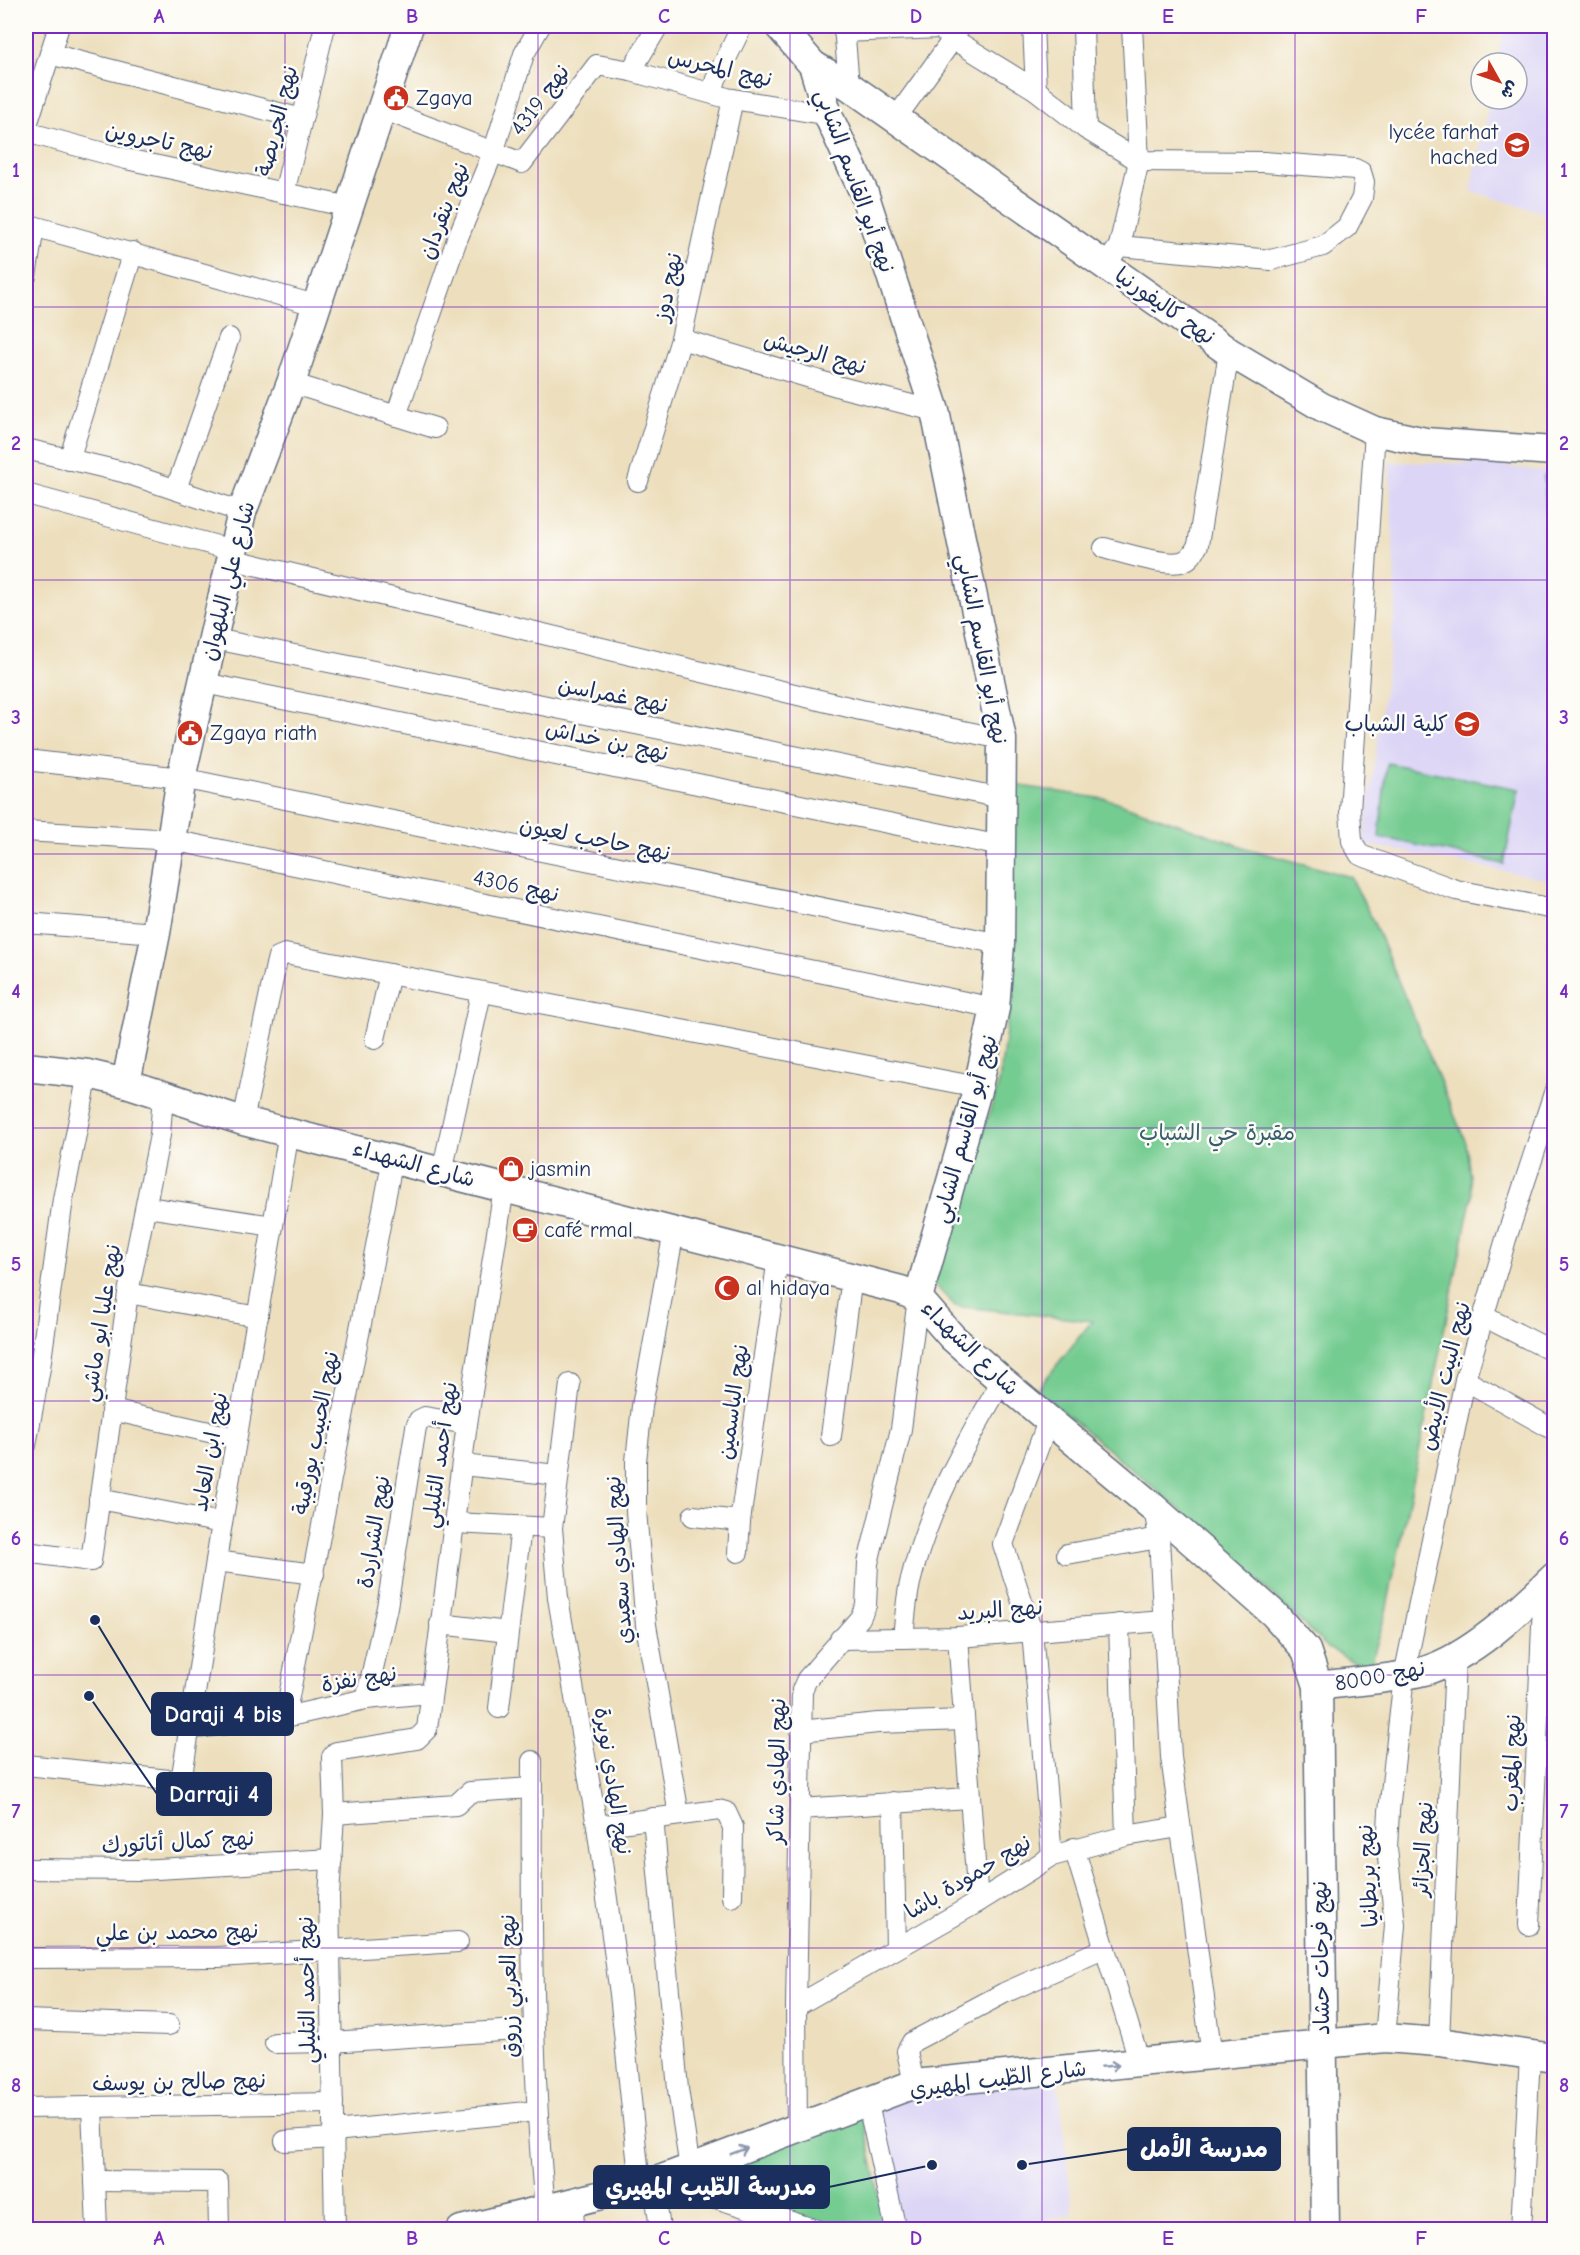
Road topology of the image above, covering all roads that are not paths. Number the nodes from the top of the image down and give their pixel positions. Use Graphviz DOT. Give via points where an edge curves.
graph roads {
  1 [pos="59,26"];
  2 [pos="321,26"];
  3 [pos="409,26"];
  4 [pos="540,26"];
  5 [pos="658,26"];
  6 [pos="742,26"];
  7 [pos="1032,26"];
  8 [pos="1083,26"];
  9 [pos="1132,26"];
  10 [pos="844,29"];
  11 [pos="786,30"];
  12 [pos="944,31"];
  13 [pos="50,54"];
  14 [pos="603,64"];
  15 [pos="813,65"];
  16 [pos="631,71"];
  17 [pos="849,86"];
  18 [pos="1036,90"];
  19 [pos="712,93"];
  20 [pos="734,99"];
  21 [pos="382,109"];
  22 [pos="828,115"];
  23 [pos="896,118"];
  24 [pos="302,119"];
  25 [pos="1086,129"];
  26 [pos="26,130"];
  27 [pos="494,150"];
  28 [pos="1139,161"];
  29 [pos="284,193"];
  30 [pos="349,207"];
  31 [pos="30,225"];
  32 [pos="133,252"];
  33 [pos="1113,256"];
  34 [pos="26,276"];
  35 [pos="315,305"];
  36 [pos="229,338"];
  37 [pos="681,339"];
  38 [pos="1229,352"];
  39 [pos="291,383"];
  40 [pos="935,411"];
  41 [pos="396,416"];
  42 [pos="435,428"];
  43 [pos="1375,431"];
  44 [pos="26,449"];
  45 [pos="1554,451"];
  46 [pos="69,460"];
  47 [pos="638,482"];
  48 [pos="176,489"];
  49 [pos="26,494"];
  50 [pos="242,512"];
  51 [pos="1104,548"];
  52 [pos="231,554"];
  53 [pos="215,639"];
  54 [pos="204,683"];
  55 [pos="1002,739"];
  56 [pos="26,760"];
  57 [pos="181,778"];
  58 [pos="1002,798"];
  59 [pos="26,831"];
  60 [pos="172,840"];
  61 [pos="1001,846"];
  62 [pos="1554,909"];
  63 [pos="26,923"];
  64 [pos="156,933"];
  65 [pos="1000,944"];
  66 [pos="390,974"];
  67 [pos="481,993"];
  68 [pos="995,1008"];
  69 [pos="375,1039"];
  70 [pos="26,1067"];
  71 [pos="88,1074"];
  72 [pos="126,1083"];
  73 [pos="978,1087"];
  74 [pos="1554,1093"];
  75 [pos="164,1094"];
  76 [pos="243,1121"];
  77 [pos="289,1132"];
  78 [pos="393,1158"];
  79 [pos="442,1172"];
  80 [pos="504,1188"];
  81 [pos="147,1207"];
  82 [pos="273,1226"];
  83 [pos="674,1231"];
  84 [pos="778,1258"];
  85 [pos="852,1277"];
  86 [pos="128,1293"];
  87 [pos="918,1298"];
  88 [pos="258,1317"];
  89 [pos="1485,1317"];
  90 [pos="1554,1352"];
  91 [pos="1465,1380"];
  92 [pos="1002,1381"];
  93 [pos="570,1384"];
  94 [pos="111,1410"];
  95 [pos="1048,1421"];
  96 [pos="468,1424"];
  97 [pos="1554,1430"];
  98 [pos="831,1436"];
  99 [pos="236,1438"];
  100 [pos="26,1445"];
  101 [pos="462,1465"];
  102 [pos="558,1475"];
  103 [pos="99,1499"];
  104 [pos="1154,1508"];
  105 [pos="693,1516"];
  106 [pos="740,1521"];
  107 [pos="455,1522"];
  108 [pos="222,1523"];
  109 [pos="521,1527"];
  110 [pos="552,1528"];
  111 [pos="1159,1539"];
  112 [pos="26,1552"];
  113 [pos="738,1552"];
  114 [pos="1067,1554"];
  115 [pos="216,1561"];
  116 [pos="314,1574"];
  117 [pos="1554,1577"];
  118 [pos="1541,1604"];
  119 [pos="1164,1620"];
  120 [pos="440,1624"];
  121 [pos="1119,1624"];
  122 [pos="508,1632"];
  123 [pos="1032,1632"];
  124 [pos="958,1637"];
  125 [pos="903,1638"];
  126 [pos="840,1639"];
  127 [pos="1455,1659"];
  128 [pos="1404,1676"];
  129 [pos="1318,1686"];
  130 [pos="430,1693"];
  131 [pos="366,1700"];
  132 [pos="499,1708"];
  133 [pos="285,1717"];
  134 [pos="964,1720"];
  135 [pos="189,1729"];
  136 [pos="800,1731"];
  137 [pos="532,1761"];
  138 [pos="26,1765"];
  139 [pos="532,1788"];
  140 [pos="968,1798"];
  141 [pos="893,1802"];
  142 [pos="800,1809"];
  143 [pos="334,1814"];
  144 [pos="679,1815"];
  145 [pos="653,1818"];
  146 [pos="597,1826"];
  147 [pos="1179,1827"];
  148 [pos="1126,1836"];
  149 [pos="1074,1848"];
  150 [pos="1052,1856"];
  151 [pos="332,1859"];
  152 [pos="26,1869"];
  153 [pos="732,1897"];
  154 [pos="978,1902"];
  155 [pos="1530,1925"];
  156 [pos="458,1942"];
  157 [pos="896,1948"];
  158 [pos="1103,1949"];
  159 [pos="330,1950"];
  160 [pos="26,1958"];
  161 [pos="796,2006"];
  162 [pos="26,2020"];
  163 [pos="169,2025"];
  164 [pos="533,2029"];
  165 [pos="1385,2038"];
  166 [pos="331,2042"];
  167 [pos="1439,2042"];
  168 [pos="275,2043"];
  169 [pos="1322,2043"];
  170 [pos="1212,2056"];
  171 [pos="1542,2057"];
  172 [pos="1140,2063"];
  173 [pos="914,2084"];
  174 [pos="333,2103"];
  175 [pos="868,2104"];
  176 [pos="92,2107"];
  177 [pos="26,2108"];
  178 [pos="537,2111"];
  179 [pos="797,2128"];
  180 [pos="334,2134"];
  181 [pos="285,2141"];
  182 [pos="690,2169"];
  183 [pos="95,2181"];
  184 [pos="651,2183"];
  185 [pos="545,2209"];
  186 [pos="574,2216"];
  187 [pos="756,2221"];
  188 [pos="97,2229"];
  189 [pos="219,2229"];
  190 [pos="335,2229"];
  191 [pos="461,2229"];
  192 [pos="660,2229"];
  193 [pos="812,2229"];
  194 [pos="896,2229"];
  195 [pos="1325,2229"];
  196 [pos="1521,2229"];
  1 -- 13 [label="street"];
  2 -- 24 [label="street, نهج الجريصة"];
  3 -- 21 [label="street, شارع علي البلهوان"];
  4 -- 27 [label="street, نهج بنقردان" via="524,54"];
  5 -- 16 [label="street"];
  6 -- 19 [label="street"];
  7 -- 18 [label="street"];
  8 -- 25 [label="street"];
  9 -- 28 [label="street"];
  10 -- 12 [label="street"];
  10 -- 17 [label="street"];
  11 -- 15 [label="street, نهج أبو القاسم الشابي"];
  12 -- 18 [label="street"];
  12 -- 23 [label="street"];
  13 -- 24 [label="street"];
  13 -- 26 [label="street"];
  14 -- 16 [label="street, نهج المحرس"];
  14 -- 27 [label="street, نهج 4319" via="594,67 522,163"];
  15 -- 17 [label="street, نهح كاليفورنيا"];
  15 -- 22 [label="street, نهج أبو القاسم الشابي"];
  16 -- 19 [label="street, نهج المحرس"];
  17 -- 23 [label="street, نهح كاليفورنيا"];
  18 -- 25 [label="street"];
  19 -- 20 [label="street, نهج المحرس"];
  20 -- 22 [label="street, نهج المحرس"];
  20 -- 37 [label="street, نهج دوز"];
  21 -- 27 [label="street, نهج 4319"];
  21 -- 30 [label="street, شارع علي البلهوان"];
  22 -- 40 [label="street, نهج أبو القاسم الشابي" via="864,193"];
  23 -- 33 [label="street, نهح كاليفورنيا"];
  24 -- 29 [label="street, نهج الجريصة"];
  25 -- 28 [label="street"];
  26 -- 29 [label="street, نهج تاجروين" via="126,159"];
  27 -- 41 [label="street, نهج بنقردان" via="456,242"];
  28 -- 33 [label="street"];
  28 -- 33 [label="street" via="1264,162 1355,169 1361,172 1364,182 1362,198 1347,227 1323,246 1271,260"];
  29 -- 30 [label="street, نهج تاجروين"];
  30 -- 35 [label="street, شارع علي البلهوان"];
  31 -- 32 [label="street"];
  31 -- 34 [label="street"];
  32 -- 35 [label="street"];
  32 -- 46 [label="street"];
  33 -- 38 [label="street, نهح كاليفورنيا"];
  35 -- 39 [label="street, شارع علي البلهوان"];
  36 -- 48 [label="street"];
  37 -- 40 [label="street, نهج الرجيش"];
  37 -- 47 [label="street, نهج دوز"];
  38 -- 43 [label="street, نهح كاليفورنيا" via="1322,407"];
  38 -- 51 [label="street" via="1194,554 1184,562 1172,563"];
  39 -- 41 [label="street"];
  39 -- 50 [label="street, شارع علي البلهوان"];
  40 -- 55 [label="street, نهج أبو القاسم الشابي"];
  41 -- 42 [label="street"];
  43 -- 45 [label="street, نهح كاليفورنيا" via="1425,442"];
  43 -- 62 [label="street" via="1350,800 1352,841 1360,855 1456,890"];
  44 -- 46 [label="street"];
  46 -- 48 [label="street"];
  48 -- 50 [label="street"];
  49 -- 52 [label="street, نهج غمراسن"];
  50 -- 52 [label="street, شارع علي البلهوان"];
  52 -- 53 [label="street, شارع علي البلهوان"];
  52 -- 55 [label="street, نهج غمراسن" via="861,710"];
  53 -- 54 [label="street, شارع علي البلهوان"];
  53 -- 58 [label="street, نهج غمراسن"];
  54 -- 57 [label="street, شارع علي البلهوان"];
  54 -- 61 [label="street, نهج بن خداش"];
  55 -- 58 [label="street, نهج أبو القاسم الشابي"];
  56 -- 57 [label="street, نهج حاجب لعيون"];
  57 -- 60 [label="street, شارع علي البلهوان"];
  57 -- 65 [label="street, نهج حاجب لعيون"];
  58 -- 61 [label="street, نهج أبو القاسم الشابي"];
  59 -- 60 [label="street, نهج 4306"];
  60 -- 64 [label="street, شارع علي البلهوان"];
  60 -- 68 [label="street, نهج 4306"];
  61 -- 65 [label="street, نهج أبو القاسم الشابي"];
  63 -- 64 [label="street"];
  64 -- 72 [label="street, شارع علي البلهوان"];
  65 -- 68 [label="street, نهج أبو القاسم الشابي"];
  66 -- 67 [label="street"];
  66 -- 69 [label="street"];
  66 -- 76 [label="street" via="285,954 278,957"];
  67 -- 73 [label="street"];
  67 -- 79 [label="street"];
  68 -- 73 [label="street, نهج أبو القاسم الشابي"];
  70 -- 71 [label="street, شارع الشهداء"];
  71 -- 72 [label="street, شارع الشهداء"];
  71 -- 100 [label="street" via="63,1199"];
  72 -- 75 [label="street, شارع الشهداء"];
  73 -- 87 [label="street, نهج أبو القاسم الشابي"];
  74 -- 89 [label="street, نهج البيت الأبيض"];
  75 -- 76 [label="street, شارع الشهداء"];
  75 -- 81 [label="street, نهج عليا ابو ماشي"];
  76 -- 77 [label="street, شارع الشهداء"];
  77 -- 78 [label="street, شارع الشهداء"];
  77 -- 82 [label="street, نهج ابن العابد"];
  78 -- 79 [label="street, شارع الشهداء"];
  78 -- 116 [label="street, نهج الحبيب بورقيبة"];
  79 -- 80 [label="street, شارع الشهداء"];
  80 -- 83 [label="street, شارع الشهداء"];
  80 -- 96 [label="street, نهج أحمد التليلي"];
  81 -- 82 [label="street"];
  81 -- 86 [label="street, نهج عليا ابو ماشي"];
  82 -- 88 [label="street, نهج ابن العابد"];
  83 -- 84 [label="street, شارع الشهداء"];
  83 -- 144 [label="street, نهج الهادي سعيدي" via="642,1407 636,1511 648,1636"];
  84 -- 85 [label="street, شارع الشهداء"];
  84 -- 106 [label="street, نهج الياسمين"];
  85 -- 87 [label="street, شارع الشهداء"];
  85 -- 98 [label="street"];
  86 -- 88 [label="street"];
  86 -- 94 [label="street, نهج عليا ابو ماشي"];
  87 -- 92 [label="street, شارع الشهداء" via="947,1332"];
  87 -- 126 [label="street, نهج الهادي شاكر" via="901,1429 868,1563 866,1605 860,1618"];
  88 -- 99 [label="street, نهج ابن العابد"];
  89 -- 90 [label="street"];
  89 -- 91 [label="street, نهج البيت الأبيض"];
  91 -- 97 [label="street"];
  91 -- 128 [label="street, نهج البيت الأبيض"];
  92 -- 95 [label="street, شارع الشهداء"];
  92 -- 125 [label="street" via="961,1451 916,1562 909,1585"];
  93 -- 102 [label="street, نهج الهادي نويرة"];
  94 -- 99 [label="street"];
  94 -- 103 [label="street, نهج عليا ابو ماشي"];
  95 -- 104 [label="street, شارع الشهداء"];
  95 -- 123 [label="street" via="1003,1544"];
  96 -- 101 [label="street, نهج أحمد التليلي"];
  96 -- 131 [label="street, نهج الشراردة" via="425,1417 416,1427 387,1607"];
  99 -- 108 [label="street, نهج ابن العابد"];
  101 -- 102 [label="street"];
  101 -- 107 [label="street, نهج أحمد التليلي"];
  102 -- 110 [label="street, نهج الهادي نويرة"];
  103 -- 108 [label="street"];
  103 -- 112 [label="street, نهج عليا ابو ماشي" via="91,1561"];
  104 -- 111 [label="street"];
  104 -- 129 [label="street, شارع الشهداء" via="1293,1633 1310,1657"];
  105 -- 106 [label="street"];
  106 -- 113 [label="street, نهج الياسمين"];
  107 -- 109 [label="street"];
  107 -- 120 [label="street, نهج أحمد التليلي"];
  108 -- 115 [label="street, نهج ابن العابد"];
  109 -- 110 [label="street"];
  109 -- 122 [label="street"];
  110 -- 146 [label="street, نهج الهادي نويرة" via="558,1599"];
  111 -- 114 [label="street"];
  111 -- 119 [label="street"];
  115 -- 116 [label="street"];
  115 -- 135 [label="street, نهج ابن العابد"];
  116 -- 133 [label="street, نهج الحبيب بورقيبة"];
  117 -- 118 [label="street, نهج 8000"];
  118 -- 127 [label="street, نهج 8000"];
  118 -- 155 [label="street, نهج المغرب"];
  119 -- 121 [label="street, نهج البريد"];
  119 -- 147 [label="street"];
  120 -- 122 [label="street"];
  120 -- 130 [label="street, نهج أحمد التليلي"];
  121 -- 123 [label="street, نهج البريد"];
  121 -- 148 [label="street"];
  122 -- 132 [label="street"];
  123 -- 124 [label="street, نهج البريد"];
  123 -- 150 [label="street"];
  124 -- 125 [label="street, نهج البريد"];
  124 -- 134 [label="street"];
  125 -- 126 [label="street, نهج البريد"];
  126 -- 136 [label="street, نهج الهادي شاكر" via="802,1690"];
  127 -- 128 [label="street, نهج 8000"];
  127 -- 167 [label="street, نهج الجزائر"];
  128 -- 129 [label="street, نهج 8000"];
  128 -- 165 [label="street, نهج بريطانيا" via="1387,1848 1395,1924"];
  129 -- 169 [label="street, نهج فرحات حشاد"];
  130 -- 131 [label="street, نهج نفزة"];
  130 -- 143 [label="street, نهج أحمد التليلي" via="427,1729 417,1739 336,1752 332,1761"];
  131 -- 133 [label="street, نهج نفزة"];
  133 -- 135 [label="street, نهج نفزة"];
  134 -- 136 [label="street"];
  134 -- 140 [label="street"];
  135 -- 138 [label="street, نهج ابن العابد" via="184,1768 177,1779"];
  136 -- 142 [label="street, نهج الهادي شاكر"];
  137 -- 139 [label="street, نهج العربي زروق"];
  139 -- 143 [label="street" via="470,1792 456,1805"];
  139 -- 164 [label="street, نهج العربي زروق"];
  140 -- 141 [label="street"];
  140 -- 154 [label="street"];
  141 -- 142 [label="street"];
  141 -- 157 [label="street"];
  142 -- 161 [label="street, نهج الهادي شاكر"];
  143 -- 151 [label="street, نهج أحمد التليلي"];
  144 -- 145 [label="street"];
  144 -- 153 [label="street" via="720,1810 729,1815 733,1827"];
  145 -- 146 [label="street"];
  145 -- 182 [label="street" via="678,2089"];
  146 -- 184 [label="street, نهج الهادي نويرة"];
  147 -- 148 [label="street, نهج حمودة باشا"];
  147 -- 170 [label="street"];
  148 -- 149 [label="street, نهج حمودة باشا"];
  149 -- 150 [label="street, نهج حمودة باشا"];
  149 -- 158 [label="street"];
  150 -- 154 [label="street, نهج حمودة باشا"];
  151 -- 152 [label="street, نهج كمال أتاتورك" via="139,1870"];
  151 -- 159 [label="street, نهج أحمد التليلي"];
  154 -- 157 [label="street, نهج حمودة باشا"];
  156 -- 159 [label="street, نهج محمد بن علي"];
  157 -- 161 [label="street, نهج حمودة باشا"];
  158 -- 172 [label="street"];
  158 -- 173 [label="street" via="1004,1993 912,2042 907,2051"];
  159 -- 160 [label="street, نهج محمد بن علي" via="218,1957"];
  159 -- 166 [label="street, نهج أحمد التليلي"];
  161 -- 179 [label="street, نهج الهادي شاكر" via="805,2069"];
  162 -- 163 [label="street"];
  164 -- 166 [label="street"];
  164 -- 178 [label="street, نهج العربي زروق"];
  165 -- 167 [label="street, شارع الطّيب المهيري"];
  165 -- 169 [label="street, شارع الطّيب المهيري"];
  166 -- 168 [label="street"];
  166 -- 174 [label="street, نهج أحمد التليلي"];
  167 -- 171 [label="street, شارع الطّيب المهيري"];
  169 -- 170 [label="street, شارع الطّيب المهيري"];
  169 -- 195 [label="street, نهج فرحات حشاد"];
  170 -- 172 [label="street, شارع الطّيب المهيري"];
  171 -- 196 [label="street"];
  173 -- 172 [label="street, شارع الطّيب المهيري, one-way"];
  173 -- 175 [label="street, شارع الطّيب المهيري"];
  174 -- 176 [label="street, نهج صالح بن يوسف"];
  174 -- 180 [label="street, نهج أحمد التليلي"];
  175 -- 179 [label="street, شارع الطّيب المهيري"];
  175 -- 194 [label="street"];
  176 -- 177 [label="street, نهج صالح بن يوسف"];
  176 -- 183 [label="street"];
  178 -- 180 [label="street"];
  178 -- 185 [label="street, نهج العربي زروق"];
  182 -- 179 [label="street, شارع الطّيب المهيري, one-way"];
  180 -- 181 [label="street"];
  180 -- 190 [label="street, نهج أحمد التليلي"];
  182 -- 184 [label="street, شارع الطّيب المهيري"];
  183 -- 188 [label="street"];
  183 -- 189 [label="street" via="218,2182"];
  184 -- 186 [label="street, شارع الطّيب المهيري"];
  184 -- 187 [label="street"];
  184 -- 192 [label="street, نهج الهادي نويرة"];
  185 -- 186 [label="street, شارع الطّيب المهيري"];
  185 -- 191 [label="street, شارع الطّيب المهيري"];
  187 -- 193 [label="street"];
}
